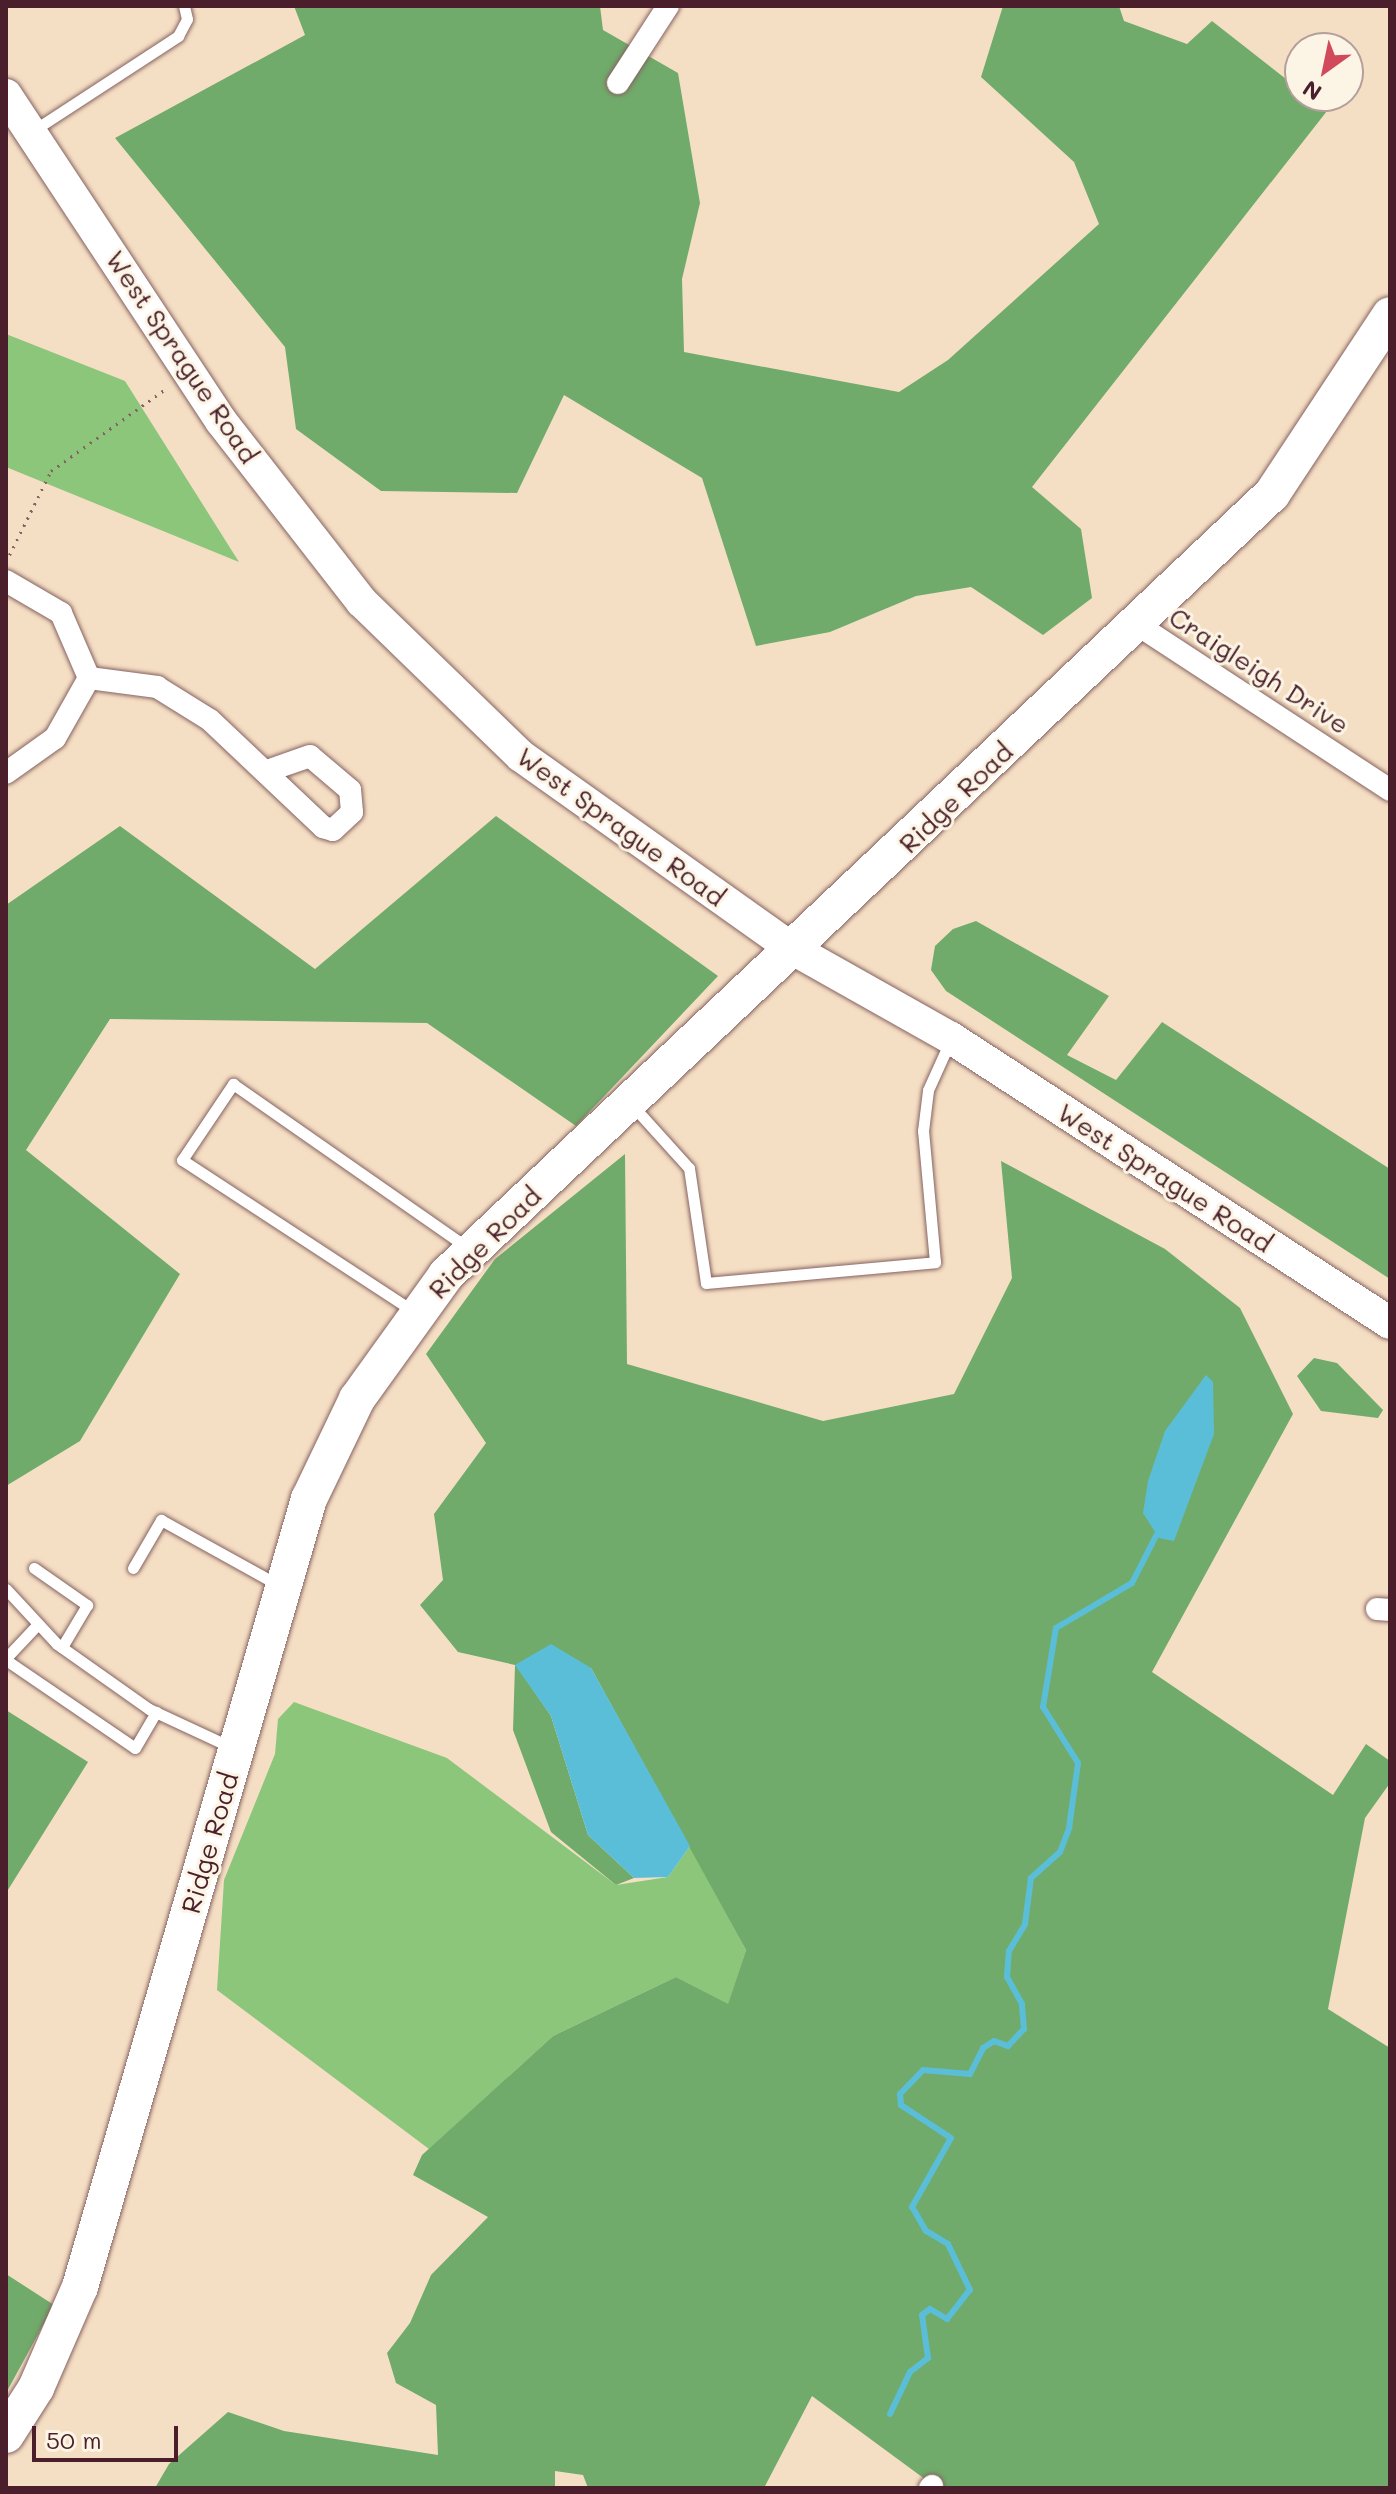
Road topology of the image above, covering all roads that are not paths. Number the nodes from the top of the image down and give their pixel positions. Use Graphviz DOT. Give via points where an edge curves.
graph roads {
  1 [pos="184,6"];
  2 [pos="668,6"];
  3 [pos="618,83"];
  4 [pos="13,114"];
  5 [pos="1390,315"];
  6 [pos="6,581"];
  7 [pos="1138,625"];
  8 [pos="89,678"];
  9 [pos="270,770"];
  10 [pos="6,773"];
  11 [pos="1390,790"];
  12 [pos="791,948"];
  13 [pos="951,1038"];
  14 [pos="631,1103"];
  15 [pos="472,1250"];
  16 [pos="417,1315"];
  17 [pos="1390,1323"];
  18 [pos="34,1568"];
  19 [pos="133,1568"];
  20 [pos="284,1587"];
  21 [pos="6,1589"];
  22 [pos="37,1625"];
  23 [pos="62,1647"];
  24 [pos="6,1659"];
  25 [pos="156,1712"];
  26 [pos="237,1750"];
  27 [pos="6,2435"];
  1 -- 4 [label="lane" via="187,19 178,36"];
  2 -- 3 [label="street"];
  4 -- 12 [label="street, West Sprague Road" via="189,372 362,602 521,756"];
  5 -- 7 [label="main road, Ridge Road" via="1272,494"];
  6 -- 8 [label="street" via="61,613"];
  7 -- 11 [label="street, Craigleigh Drive"];
  7 -- 12 [label="main road, Ridge Road"];
  8 -- 9 [label="street" via="157,687"];
  8 -- 10 [label="street" via="55,738"];
  12 -- 13 [label="street, West Sprague Road"];
  12 -- 14 [label="main road, Ridge Road"];
  13 -- 14 [label="lane" via="928,1090 923,1131 935,1262 706,1283 689,1168"];
  13 -- 17 [label="street, West Sprague Road"];
  14 -- 15 [label="main road, Ridge Road"];
  15 -- 16 [label="main road, Ridge Road"];
  15 -- 16 [label="lane" via="233,1084 182,1160"];
  16 -- 20 [label="main road, Ridge Road" via="357,1399 309,1499"];
  18 -- 23 [label="lane" via="87,1605"];
  19 -- 20 [label="lane" via="161,1520"];
  20 -- 26 [label="main road, Ridge Road"];
  21 -- 22 [label="lane"];
  22 -- 23 [label="lane"];
  22 -- 24 [label="lane"];
  23 -- 25 [label="lane"];
  24 -- 25 [label="lane" via="135,1748"];
  25 -- 26 [label="lane"];
  26 -- 27 [label="main road, Ridge Road" via="80,2287 36,2388"];
}
